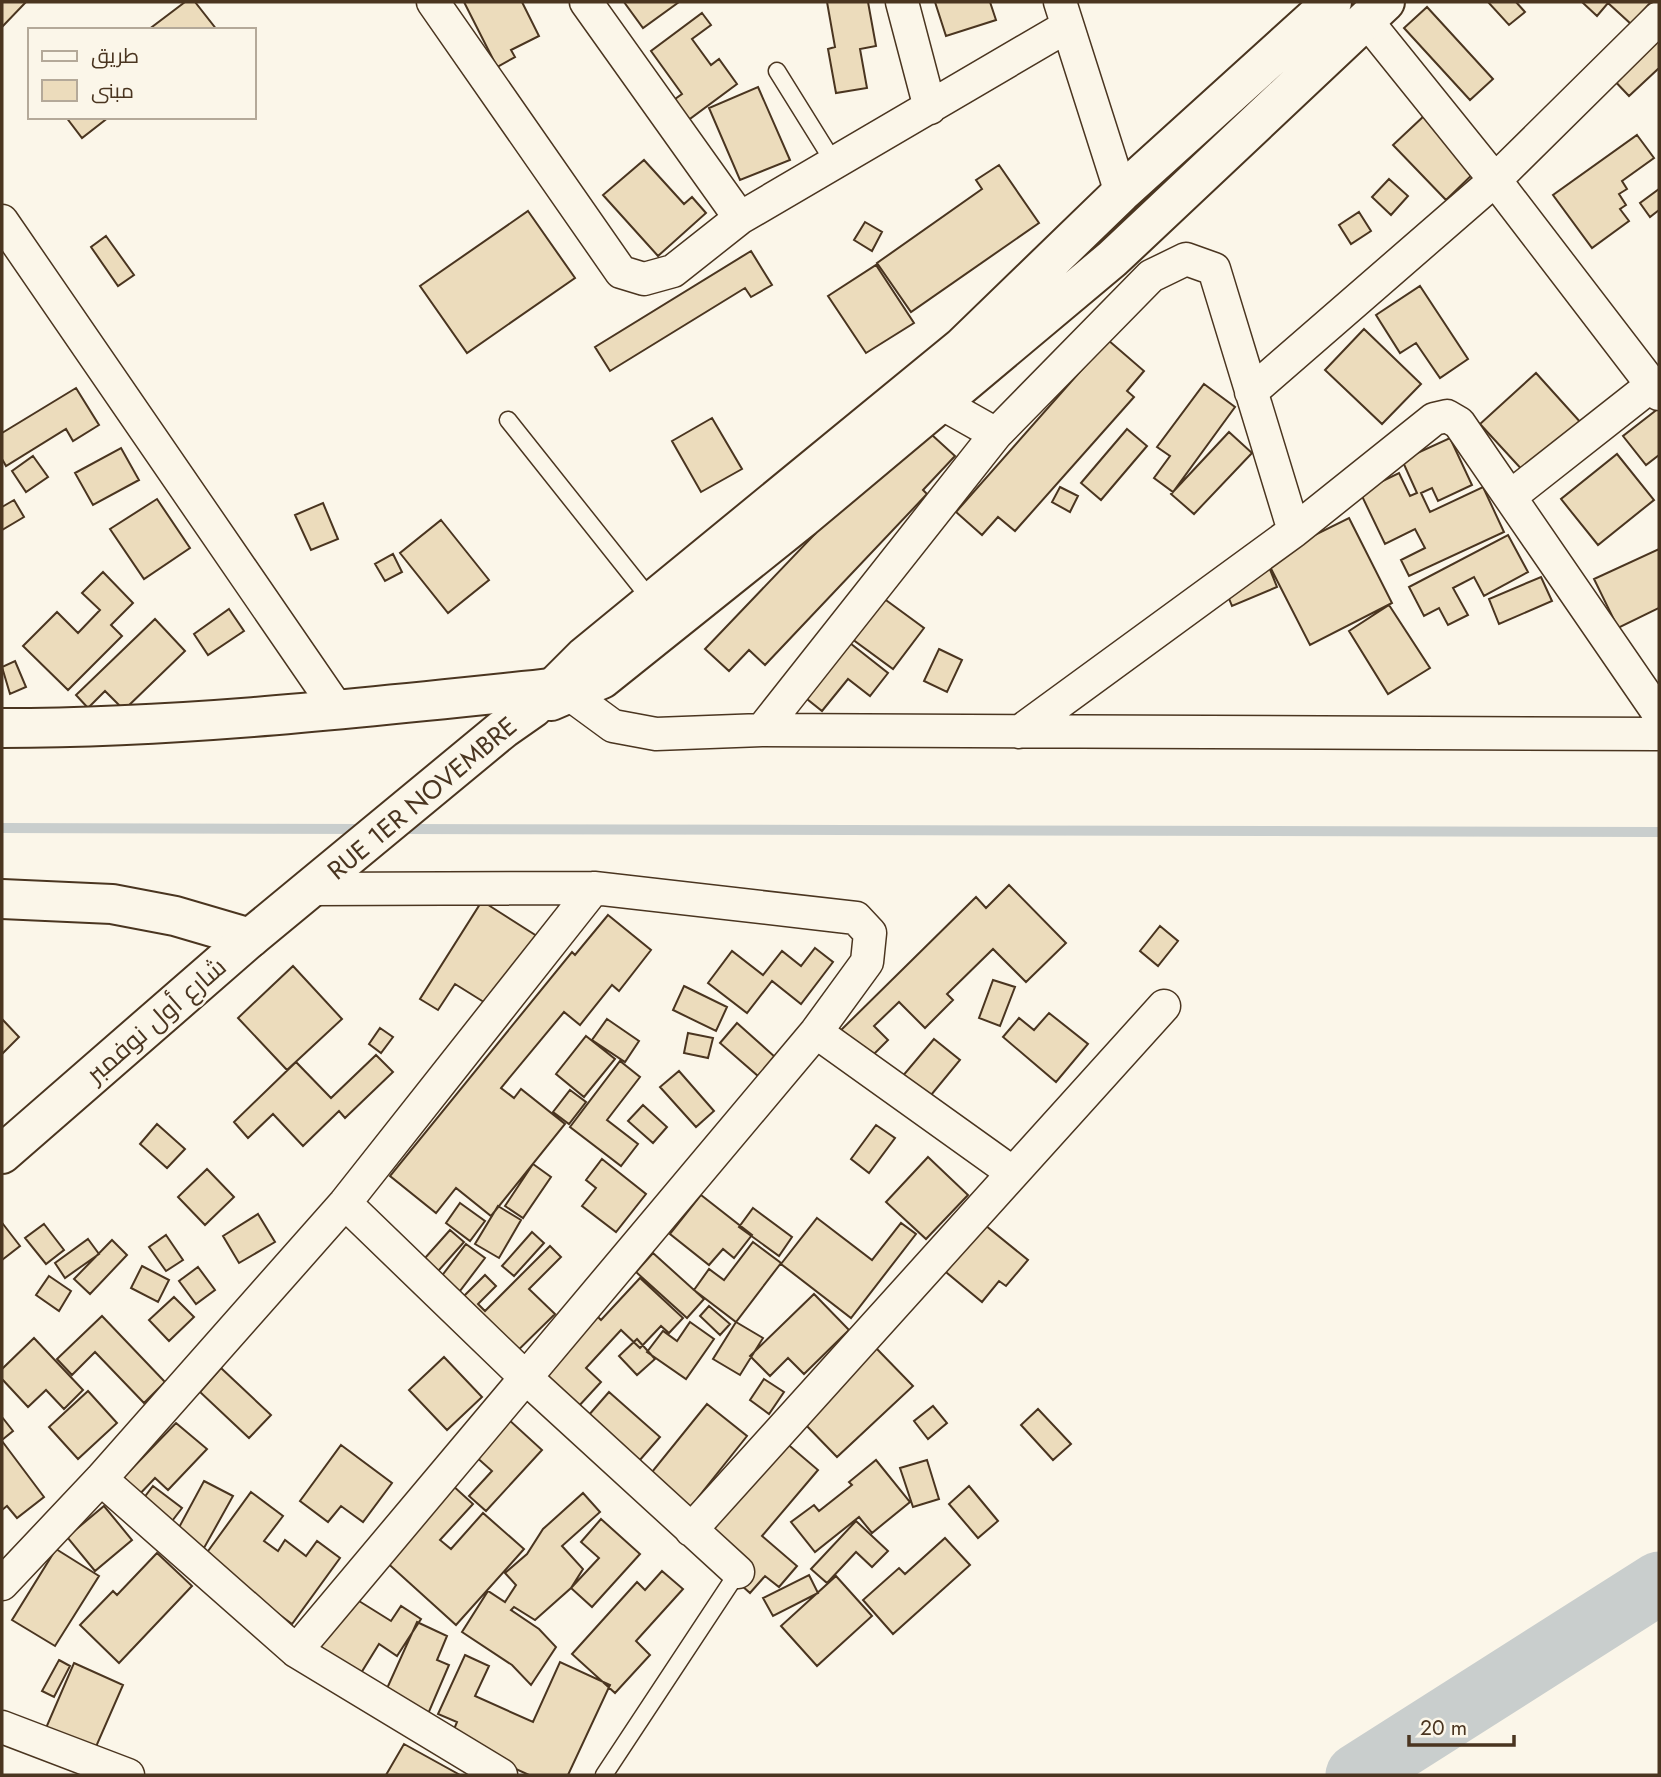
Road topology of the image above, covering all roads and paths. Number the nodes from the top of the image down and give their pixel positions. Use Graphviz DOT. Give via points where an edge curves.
graph roads {
  1 [pos="433,2"];
  2 [pos="586,2"];
  3 [pos="902,2"];
  4 [pos="1332,2"];
  5 [pos="1376,11"];
  6 [pos="1063,14"];
  7 [pos="1659,18"];
  8 [pos="777,71"];
  9 [pos="930,108"];
  10 [pos="833,161"];
  11 [pos="1494,180"];
  12 [pos="1121,193"];
  13 [pos="740,218"];
  14 [pos="2,221"];
  15 [pos="1656,390"];
  16 [pos="1251,392"];
  17 [pos="941,403"];
  18 [pos="508,420"];
  19 [pos="996,434"];
  20 [pos="1511,496"];
  21 [pos="1294,531"];
  22 [pos="652,601"];
  23 [pos="539,705"];
  24 [pos="338,710"];
  25 [pos="1659,714"];
  26 [pos="2,728"];
  27 [pos="762,730"];
  28 [pos="1019,733"];
  29 [pos="1659,734"];
  30 [pos="594,888"];
  31 [pos="312,889"];
  32 [pos="2,899"];
  33 [pos="250,938"];
  34 [pos="1164,1006"];
  35 [pos="816,1032"];
  36 [pos="2,1154"];
  37 [pos="1013,1173"];
  38 [pos="345,1203"];
  39 [pos="524,1376"];
  40 [pos="101,1479"];
  41 [pos="691,1530"];
  42 [pos="738,1572"];
  43 [pos="2,1584"];
  44 [pos="296,1651"];
  45 [pos="2,1727"];
  46 [pos="128,1775"];
  47 [pos="501,1775"];
  48 [pos="604,1775"];
  1 -- 13 [label="street" via="621,272 644,279 673,271"];
  2 -- 13 [label="street"];
  3 -- 9 [label="street"];
  4 -- 12 [label="main road"];
  5 -- 11 [label="street"];
  5 -- 17 [label="main road" via="1112,259"];
  6 -- 9 [label="street"];
  6 -- 12 [label="street"];
  7 -- 11 [label="street"];
  8 -- 10 [label="lane"];
  9 -- 10 [label="street"];
  10 -- 13 [label="street"];
  11 -- 15 [label="street"];
  11 -- 16 [label="street"];
  12 -- 22 [label="main road" via="962,347"];
  14 -- 24 [label="street"];
  15 -- 20 [label="street"];
  16 -- 19 [label="street" via="1214,269 1186,259 1151,276"];
  16 -- 21 [label="street"];
  17 -- 19 [label="street"];
  17 -- 23 [label="main road" via="602,679"];
  18 -- 22 [label="lane"];
  19 -- 27 [label="street"];
  20 -- 21 [label="street" via="1460,423 1447,416 1434,419"];
  20 -- 25 [label="street"];
  21 -- 28 [label="street"];
  22 -- 23 [label="main road" via="584,657"];
  23 -- 24 [label="main road"];
  23 -- 27 [label="street" via="656,734"];
  23 -- 31 [label="main road, RUE 1ER NOVEMBRE"];
  24 -- 26 [label="main road" via="220,721"];
  27 -- 28 [label="street"];
  28 -- 29 [label="street"];
  30 -- 31 [label="street"];
  30 -- 35 [label="street" via="856,918 870,933 867,962"];
  30 -- 38 [label="street"];
  31 -- 33 [label="main road, شارع أول نوفمبر"];
  32 -- 33 [label="main road" via="112,904"];
  33 -- 36 [label="main road, شارع أول نوفمبر"];
  34 -- 37 [label="street"];
  35 -- 37 [label="street"];
  35 -- 39 [label="street"];
  37 -- 41 [label="street"];
  38 -- 39 [label="street"];
  38 -- 40 [label="street"];
  39 -- 41 [label="street"];
  39 -- 44 [label="street"];
  40 -- 43 [label="street"];
  40 -- 44 [label="street"];
  41 -- 42 [label="street"];
  42 -- 48 [label="lane"];
  44 -- 47 [label="street"];
  45 -- 46 [label="street"];
}
